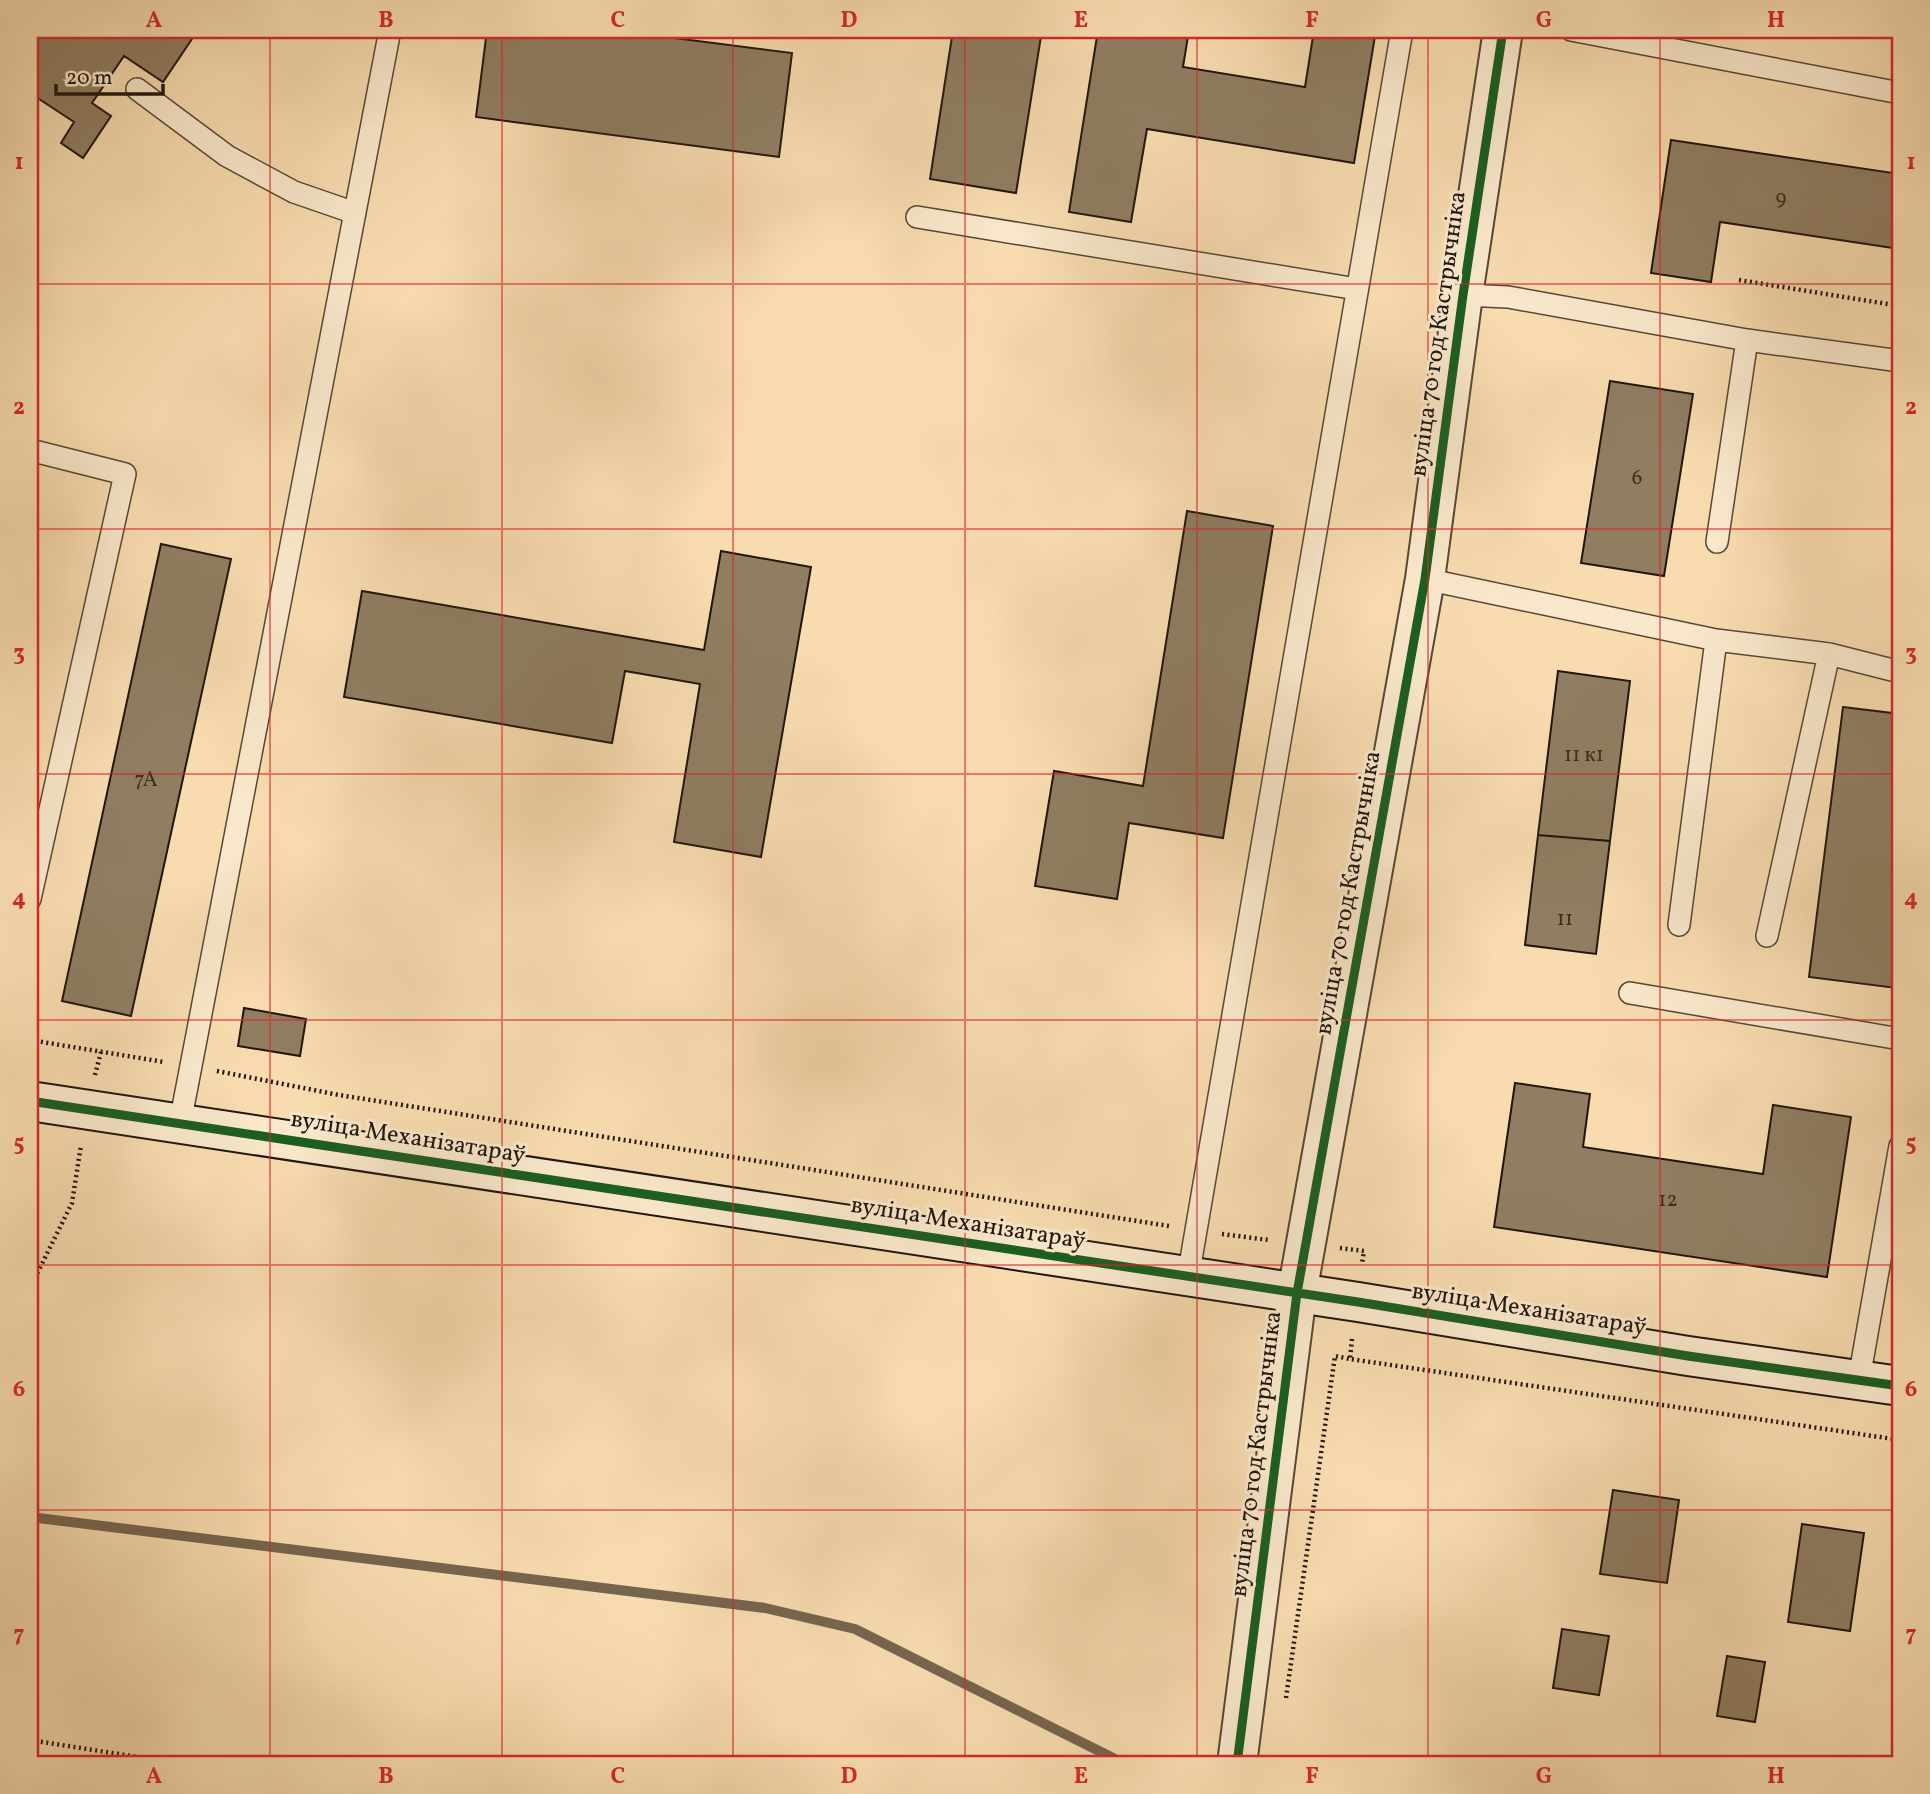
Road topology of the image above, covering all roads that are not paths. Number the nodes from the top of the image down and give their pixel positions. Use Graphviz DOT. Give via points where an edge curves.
graph roads {
  1 [pos="390,30"];
  2 [pos="1402,30"];
  3 [pos="1503,30"];
  4 [pos="1571,30"];
  5 [pos="136,89"];
  6 [pos="1900,93"];
  7 [pos="355,213"];
  8 [pos="917,217"];
  9 [pos="1357,289"];
  10 [pos="1463,296"];
  11 [pos="1747,340"];
  12 [pos="1900,361"];
  13 [pos="30,450"];
  14 [pos="1717,542"];
  15 [pos="1425,579"];
  16 [pos="1716,640"];
  17 [pos="1829,654"];
  18 [pos="1900,672"];
  19 [pos="30,899"];
  20 [pos="1679,925"];
  21 [pos="1767,936"];
  22 [pos="1630,993"];
  23 [pos="1900,1040"];
  24 [pos="30,1101"];
  25 [pos="180,1123"];
  26 [pos="1900,1146"];
  27 [pos="1890,1261"];
  28 [pos="1188,1277"];
  29 [pos="1297,1293"];
  30 [pos="1859,1379"];
  31 [pos="1900,1386"];
  32 [pos="1237,1764"];
  1 -- 7 [label="lane"];
  2 -- 9 [label="lane"];
  3 -- 10 [label="street, вуліца 70 год Кастрычніка"];
  4 -- 6 [label="lane"];
  5 -- 7 [label="lane" via="227,156 294,192"];
  7 -- 25 [label="lane"];
  8 -- 9 [label="lane"];
  9 -- 28 [label="lane"];
  10 -- 11 [label="lane" via="1508,297"];
  10 -- 15 [label="street, вуліца 70 год Кастрычніка"];
  11 -- 12 [label="lane"];
  11 -- 14 [label="lane"];
  13 -- 19 [label="lane" via="125,474"];
  15 -- 16 [label="lane"];
  15 -- 29 [label="street, вуліца 70 год Кастрычніка"];
  16 -- 17 [label="lane"];
  16 -- 20 [label="lane"];
  17 -- 18 [label="lane"];
  17 -- 21 [label="lane"];
  22 -- 23 [label="lane"];
  24 -- 25 [label="street, вуліца Механізатараў"];
  25 -- 28 [label="street, вуліца Механізатараў"];
  26 -- 27 [label="lane"];
  27 -- 30 [label="lane"];
  28 -- 29 [label="street, вуліца Механізатараў"];
  29 -- 30 [label="street, вуліца Механізатараў"];
  29 -- 32 [label="street, вуліца 70 год Кастрычніка"];
  30 -- 31 [label="street, вуліца Механізатараў"];
}
